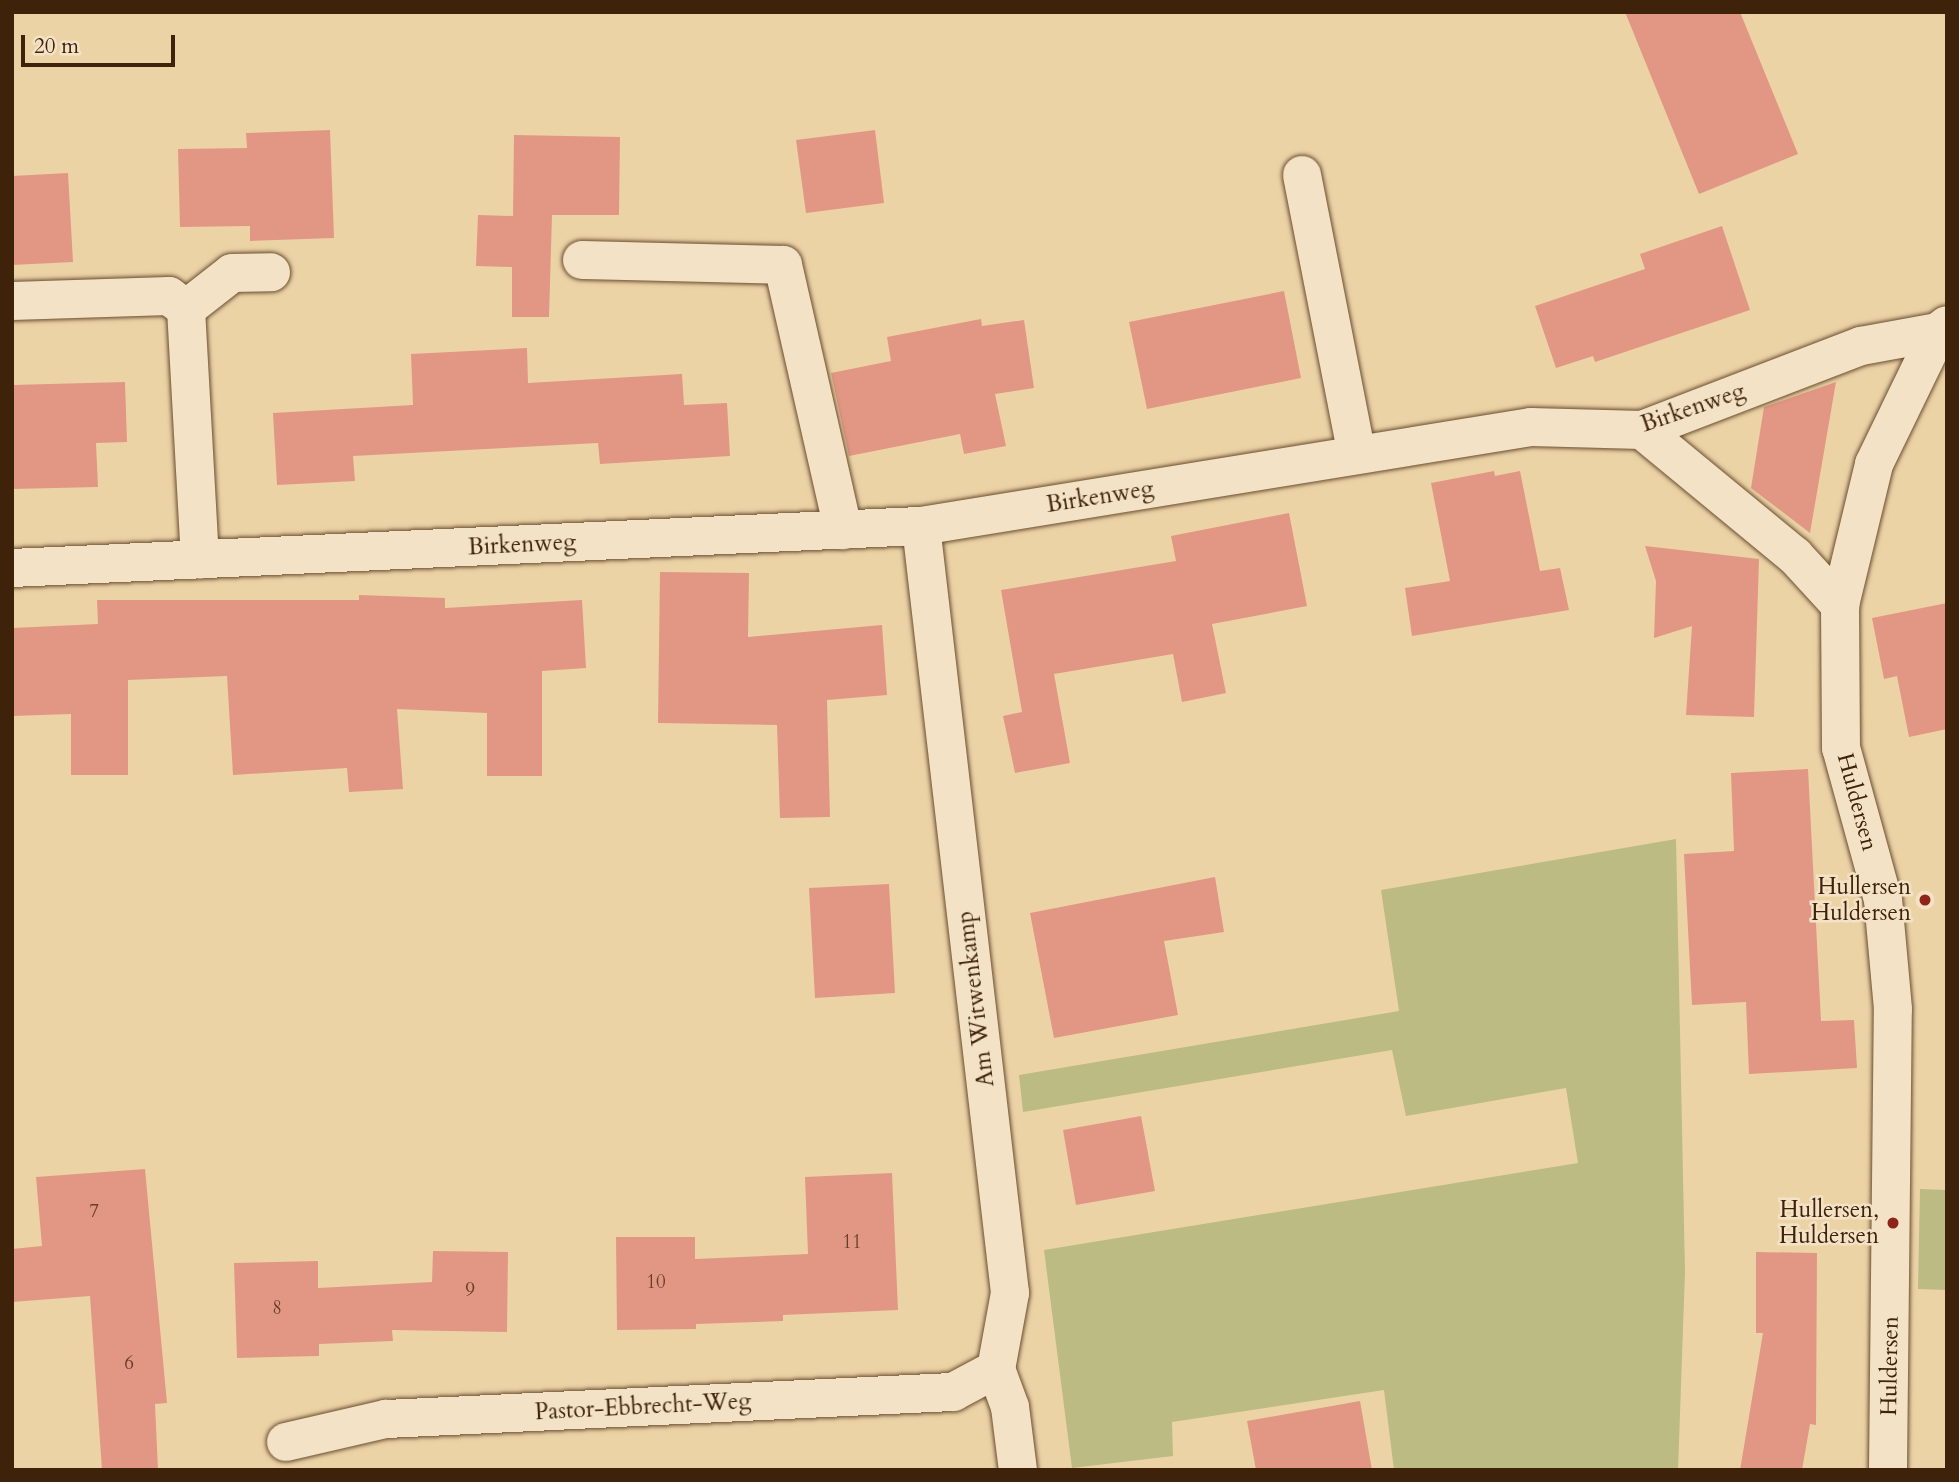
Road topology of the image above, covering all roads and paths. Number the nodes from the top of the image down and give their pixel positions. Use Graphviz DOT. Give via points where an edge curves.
graph roads {
  1 [pos="1302,175"];
  2 [pos="582,260"];
  3 [pos="271,272"];
  4 [pos="12,301"];
  5 [pos="186,309"];
  6 [pos="1942,328"];
  7 [pos="1642,430"];
  8 [pos="1357,455"];
  9 [pos="921,526"];
  10 [pos="843,530"];
  11 [pos="200,559"];
  12 [pos="12,568"];
  13 [pos="1840,605"];
  14 [pos="996,1369"];
  15 [pos="286,1443"];
  16 [pos="1018,1470"];
  17 [pos="1888,1470"];
  1 -- 8 [label="street"];
  2 -- 10 [label="street" via="783,265"];
  3 -- 5 [label="street" via="232,274"];
  4 -- 5 [label="street" via="169,296"];
  5 -- 11 [label="street"];
  6 -- 7 [label="street, Birkenweg" via="1861,346"];
  6 -- 13 [label="street, Huldersen" via="1874,464"];
  7 -- 8 [label="street, Birkenweg" via="1531,427"];
  7 -- 13 [label="street" via="1795,556"];
  8 -- 9 [label="street, Birkenweg"];
  9 -- 10 [label="street, Birkenweg"];
  9 -- 14 [label="street, Am Witwenkamp" via="1010,1293"];
  10 -- 11 [label="street, Birkenweg"];
  11 -- 12 [label="street, Birkenweg"];
  13 -- 17 [label="street, Huldersen" via="1841,748 1882,900 1893,1009"];
  14 -- 15 [label="street, Pastor-Ebbrecht-Weg" via="953,1392 386,1419"];
  14 -- 16 [label="street" via="1010,1407"];
}
